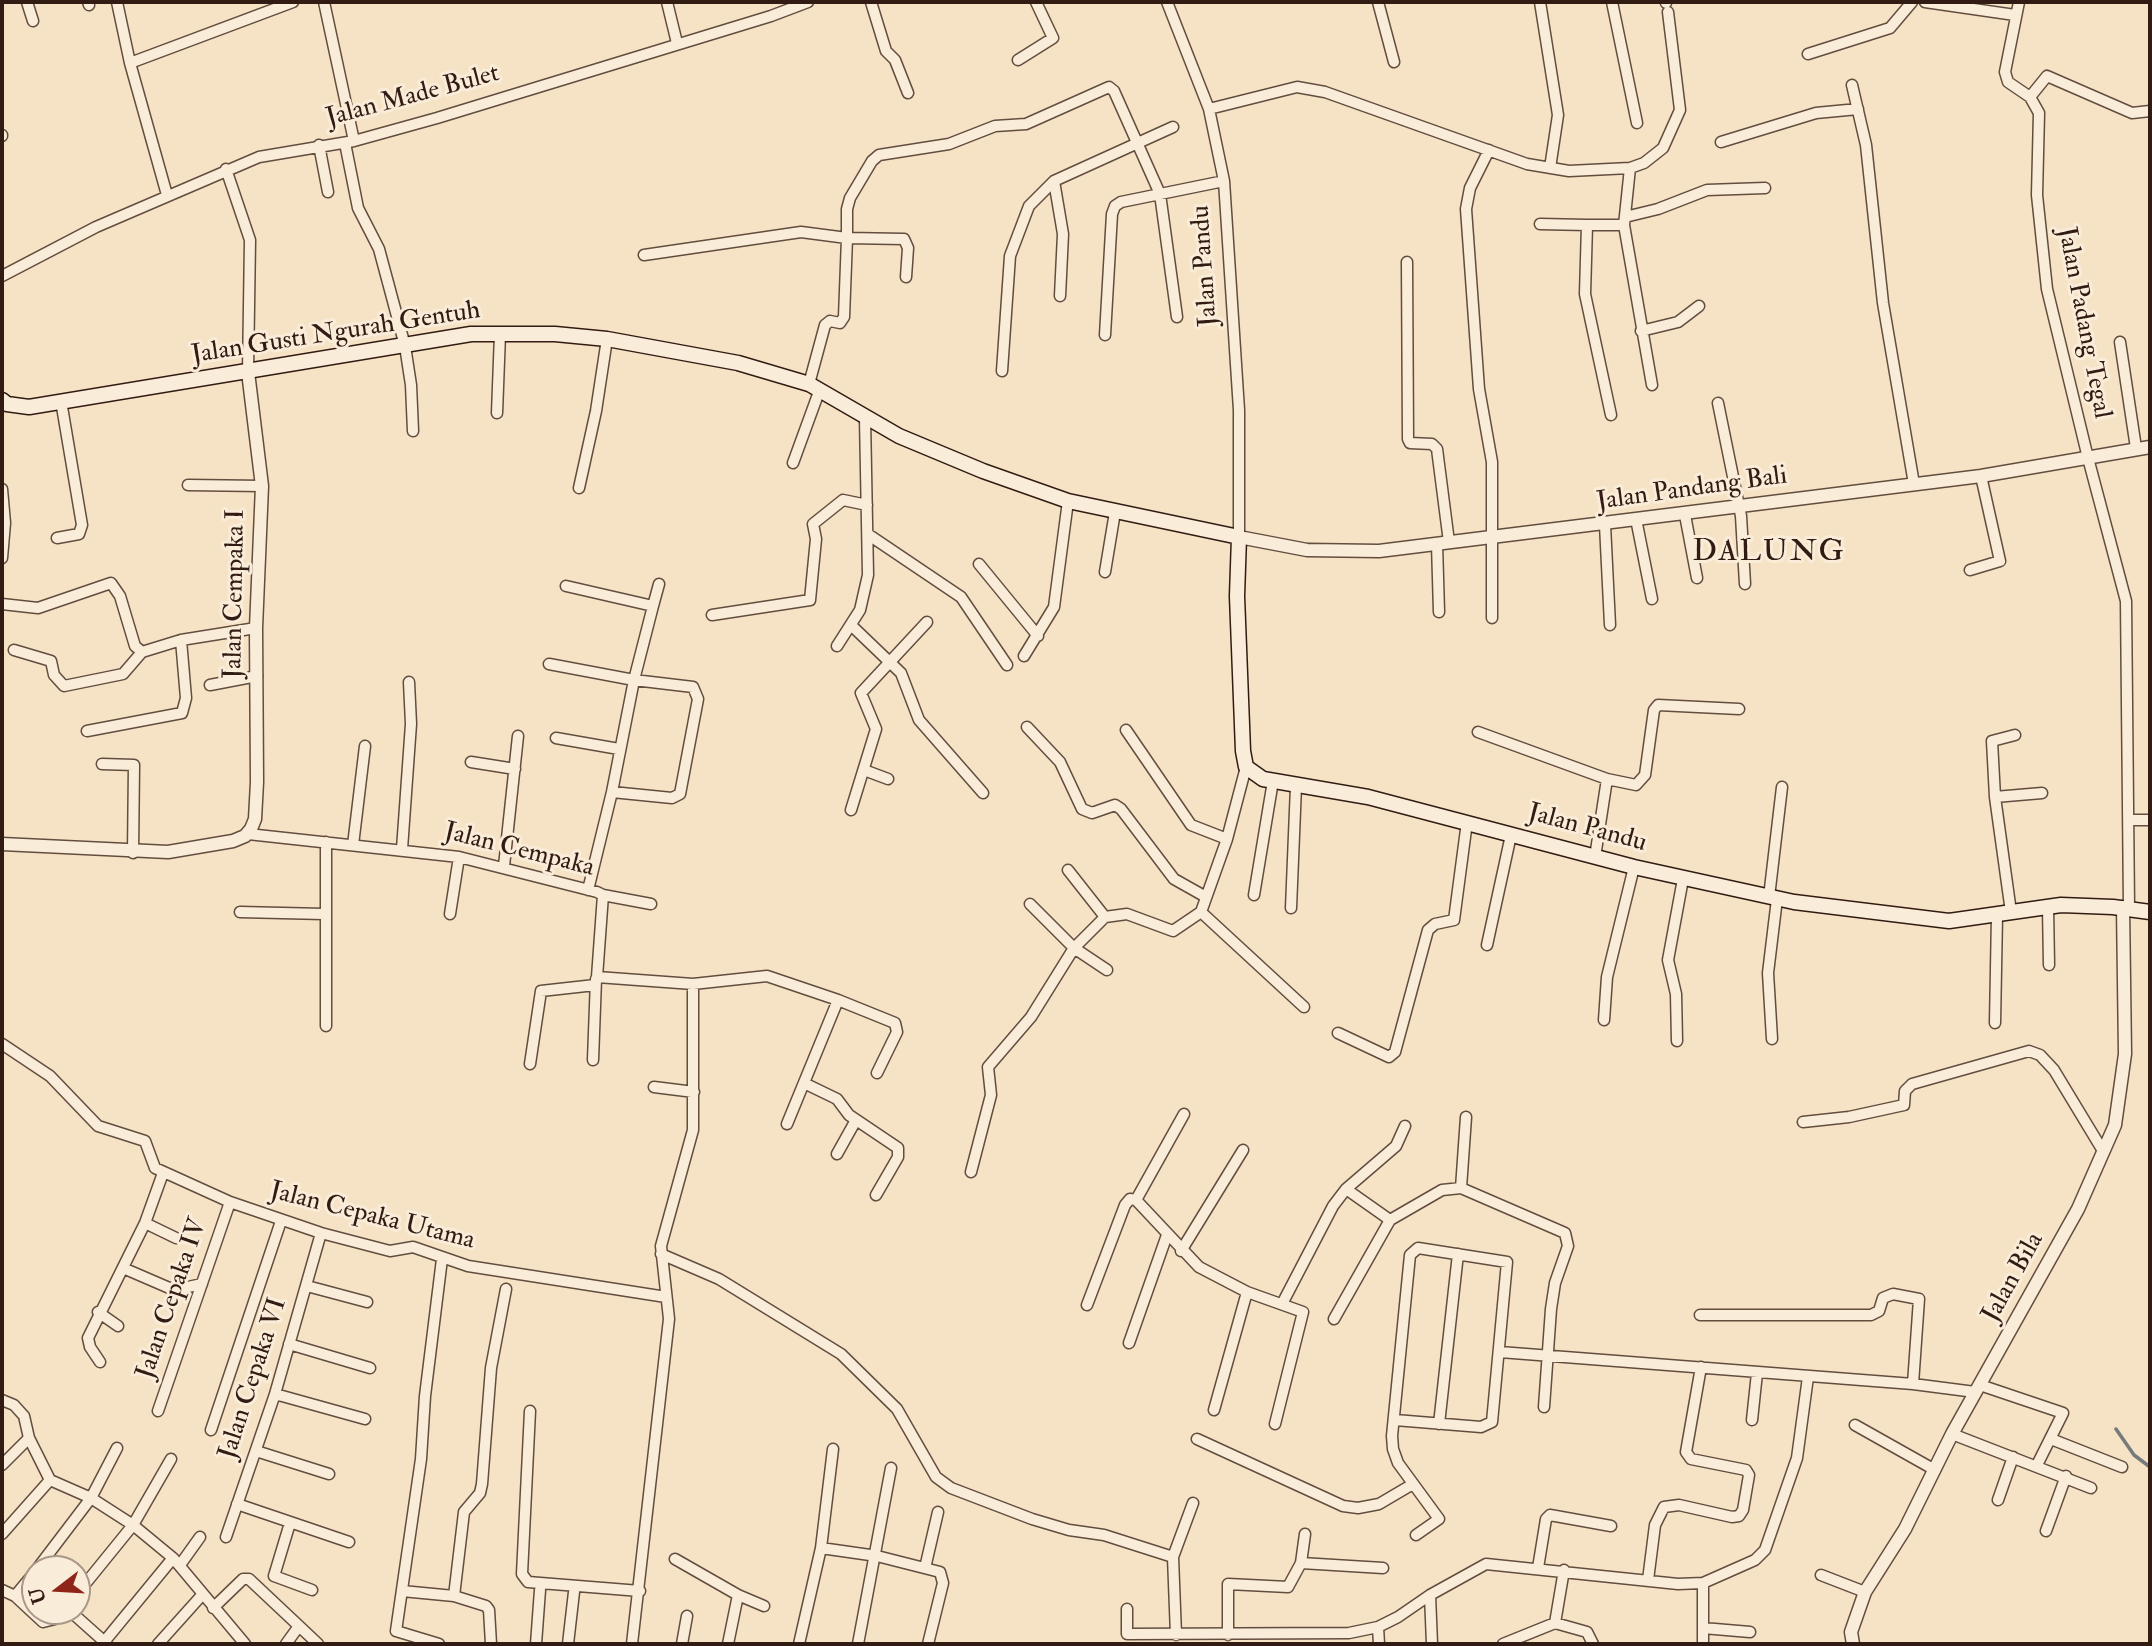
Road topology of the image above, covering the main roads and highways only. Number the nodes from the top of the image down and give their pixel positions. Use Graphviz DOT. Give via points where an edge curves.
graph roads {
  1 [pos="4,405"];
  2 [pos="1236,536"];
  3 [pos="2150,912"];
  1 -- 2 [label="main road, Jalan Gusti Ngurah Gentuh" via="29,407 471,334 607,339 728,360 814,386 899,436 983,471 1068,501"];
  2 -- 3 [label="main road, Jalan Pandu" via="1246,767 1254,776 1368,797 1634,867 1773,898 1949,920 2048,906"];
}
